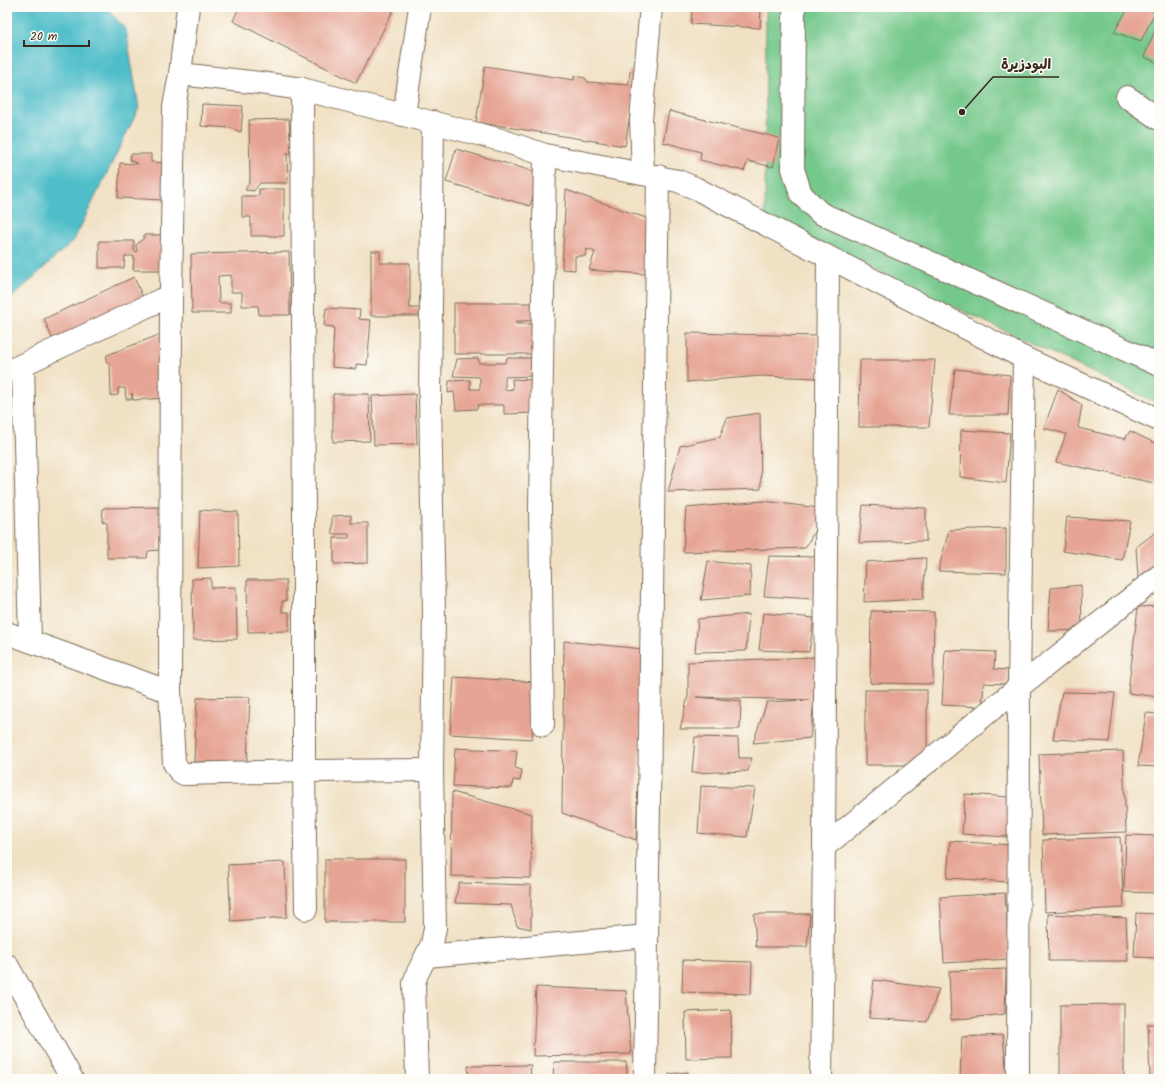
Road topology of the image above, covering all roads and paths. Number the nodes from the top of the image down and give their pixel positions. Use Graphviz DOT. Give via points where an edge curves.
graph roads {
  1 [pos="188,7"];
  2 [pos="420,7"];
  3 [pos="651,7"];
  4 [pos="794,7"];
  5 [pos="180,74"];
  6 [pos="302,89"];
  7 [pos="1127,97"];
  8 [pos="404,115"];
  9 [pos="1159,119"];
  10 [pos="433,122"];
  11 [pos="545,155"];
  12 [pos="650,175"];
  13 [pos="828,258"];
  14 [pos="171,295"];
  15 [pos="1024,358"];
  16 [pos="1159,365"];
  17 [pos="15,369"];
  18 [pos="1159,420"];
  19 [pos="1159,576"];
  20 [pos="7,633"];
  21 [pos="30,640"];
  22 [pos="1020,687"];
  23 [pos="170,692"];
  24 [pos="543,725"];
  25 [pos="432,770"];
  26 [pos="304,771"];
  27 [pos="824,847"];
  28 [pos="306,909"];
  29 [pos="647,936"];
  30 [pos="427,956"];
  31 [pos="7,965"];
  32 [pos="72,1079"];
  33 [pos="417,1079"];
  34 [pos="646,1079"];
  35 [pos="821,1079"];
  36 [pos="1018,1079"];
  1 -- 5 [label="street"];
  2 -- 8 [label="street"];
  3 -- 12 [label="street" via="641,120"];
  4 -- 16 [label="street" via="793,169 801,194 820,213"];
  5 -- 6 [label="street"];
  5 -- 14 [label="street" via="174,106"];
  6 -- 8 [label="street"];
  6 -- 26 [label="street"];
  7 -- 9 [label="street"];
  8 -- 10 [label="street"];
  10 -- 11 [label="street"];
  10 -- 25 [label="street" via="430,400 434,613"];
  11 -- 12 [label="street"];
  11 -- 24 [label="street" via="540,509"];
  12 -- 13 [label="street" via="678,181 695,188"];
  12 -- 29 [label="street"];
  13 -- 15 [label="street"];
  13 -- 27 [label="street"];
  14 -- 17 [label="street"];
  14 -- 23 [label="street"];
  15 -- 18 [label="street"];
  15 -- 22 [label="street"];
  17 -- 21 [label="street"];
  19 -- 22 [label="street"];
  20 -- 21 [label="street"];
  21 -- 23 [label="street"];
  22 -- 27 [label="street"];
  22 -- 36 [label="street"];
  23 -- 26 [label="street" via="174,763 184,774"];
  25 -- 26 [label="street"];
  25 -- 30 [label="street" via="435,928"];
  26 -- 28 [label="street"];
  27 -- 35 [label="street"];
  29 -- 30 [label="street"];
  29 -- 34 [label="street"];
  30 -- 33 [label="street" via="414,983"];
  31 -- 32 [label="street"];
}
